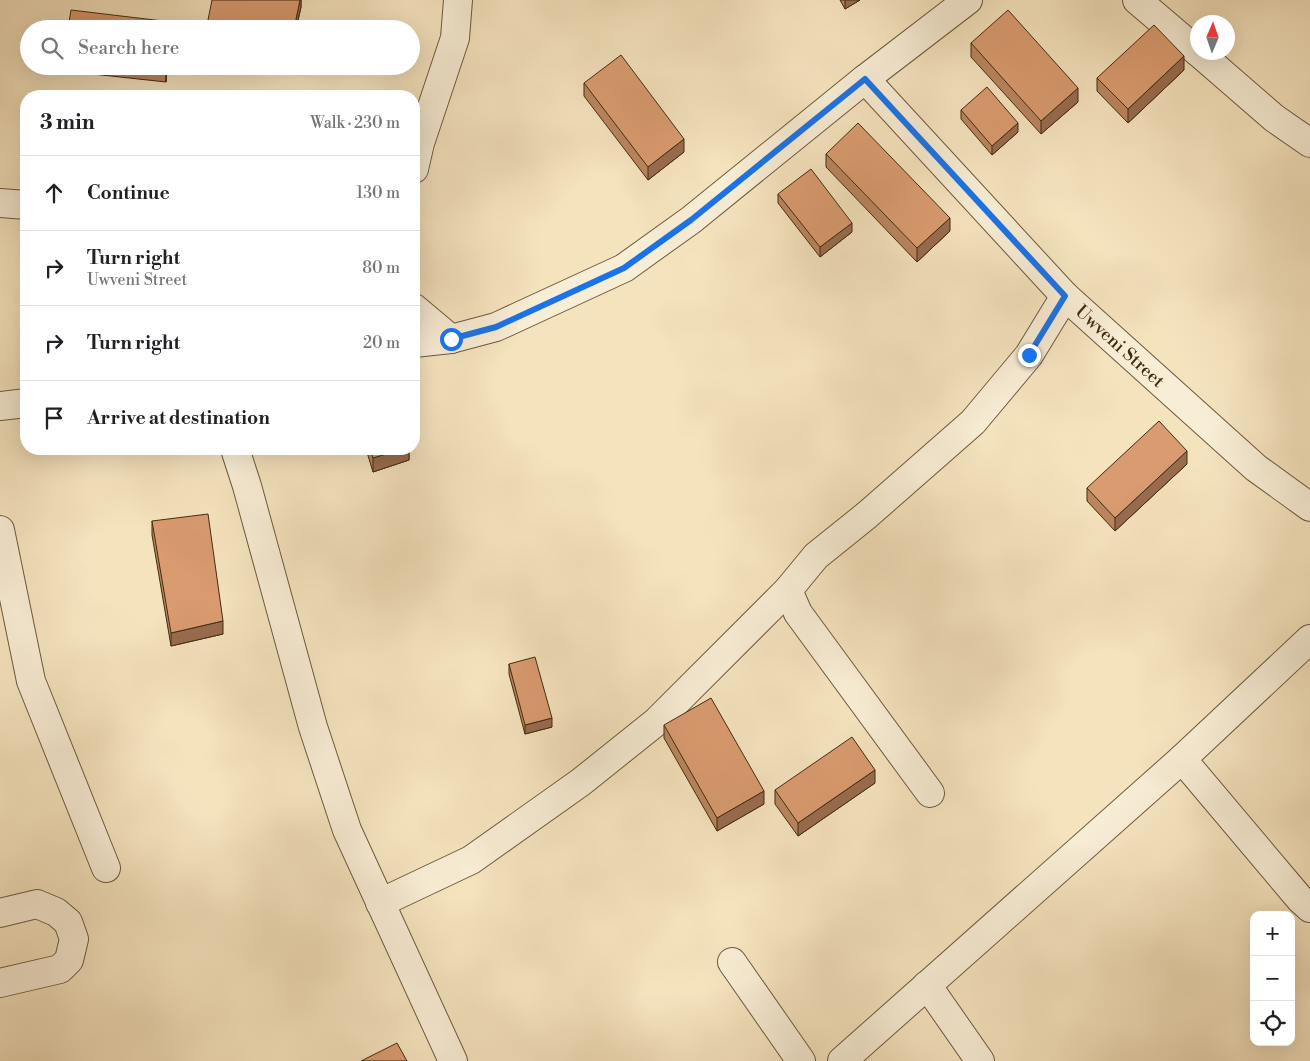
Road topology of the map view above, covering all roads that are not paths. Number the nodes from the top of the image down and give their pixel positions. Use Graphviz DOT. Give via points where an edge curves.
graph roads {
  1 [pos="458,0"];
  2 [pos="968,0"];
  3 [pos="1137,0"];
  4 [pos="1190,45"];
  5 [pos="1207,60"];
  6 [pos="865,79"];
  7 [pos="420,142"];
  8 [pos="1310,143"];
  9 [pos="0,203"];
  10 [pos="20,205"];
  11 [pos="1065,296"];
  12 [pos="420,313"];
  13 [pos="451,339"];
  14 [pos="420,342"];
  15 [pos="20,404"];
  16 [pos="0,406"];
  17 [pos="237,455"];
  18 [pos="1310,507"];
  19 [pos="0,530"];
  20 [pos="788,590"];
  21 [pos="1310,639"];
  22 [pos="1182,759"];
  23 [pos="930,793"];
  24 [pos="106,868"];
  25 [pos="380,902"];
  26 [pos="1310,908"];
  27 [pos="0,913"];
  28 [pos="732,962"];
  29 [pos="0,983"];
  30 [pos="927,985"];
  31 [pos="453,1061"];
  32 [pos="801,1061"];
  33 [pos="842,1061"];
  34 [pos="980,1061"];
  1 -- 7 [label="street" via="455,38"];
  2 -- 6 [label="street"];
  3 -- 4 [label="street"];
  5 -- 8 [label="street" via="1274,118"];
  6 -- 11 [label="street, Uwveni Street"];
  6 -- 13 [label="street" via="691,220 624,268 496,327"];
  9 -- 10 [label="street"];
  11 -- 18 [label="street, Uwveni Street" via="1256,468"];
  11 -- 20 [label="street" via="1029,355 973,422 816,556"];
  12 -- 13 [label="street"];
  13 -- 14 [label="street"];
  15 -- 16 [label="street"];
  17 -- 25 [label="street" via="312,727 347,830"];
  19 -- 24 [label="street" via="31,681"];
  20 -- 23 [label="street" via="798,613"];
  20 -- 25 [label="street" via="656,722 581,782 471,860"];
  21 -- 22 [label="street"];
  22 -- 26 [label="street"];
  22 -- 30 [label="street"];
  25 -- 31 [label="street"];
  27 -- 29 [label="street" via="37,904 56,912 68,922 74,940 69,960 60,969"];
  28 -- 32 [label="street"];
  30 -- 33 [label="street"];
  30 -- 34 [label="street"];
}
